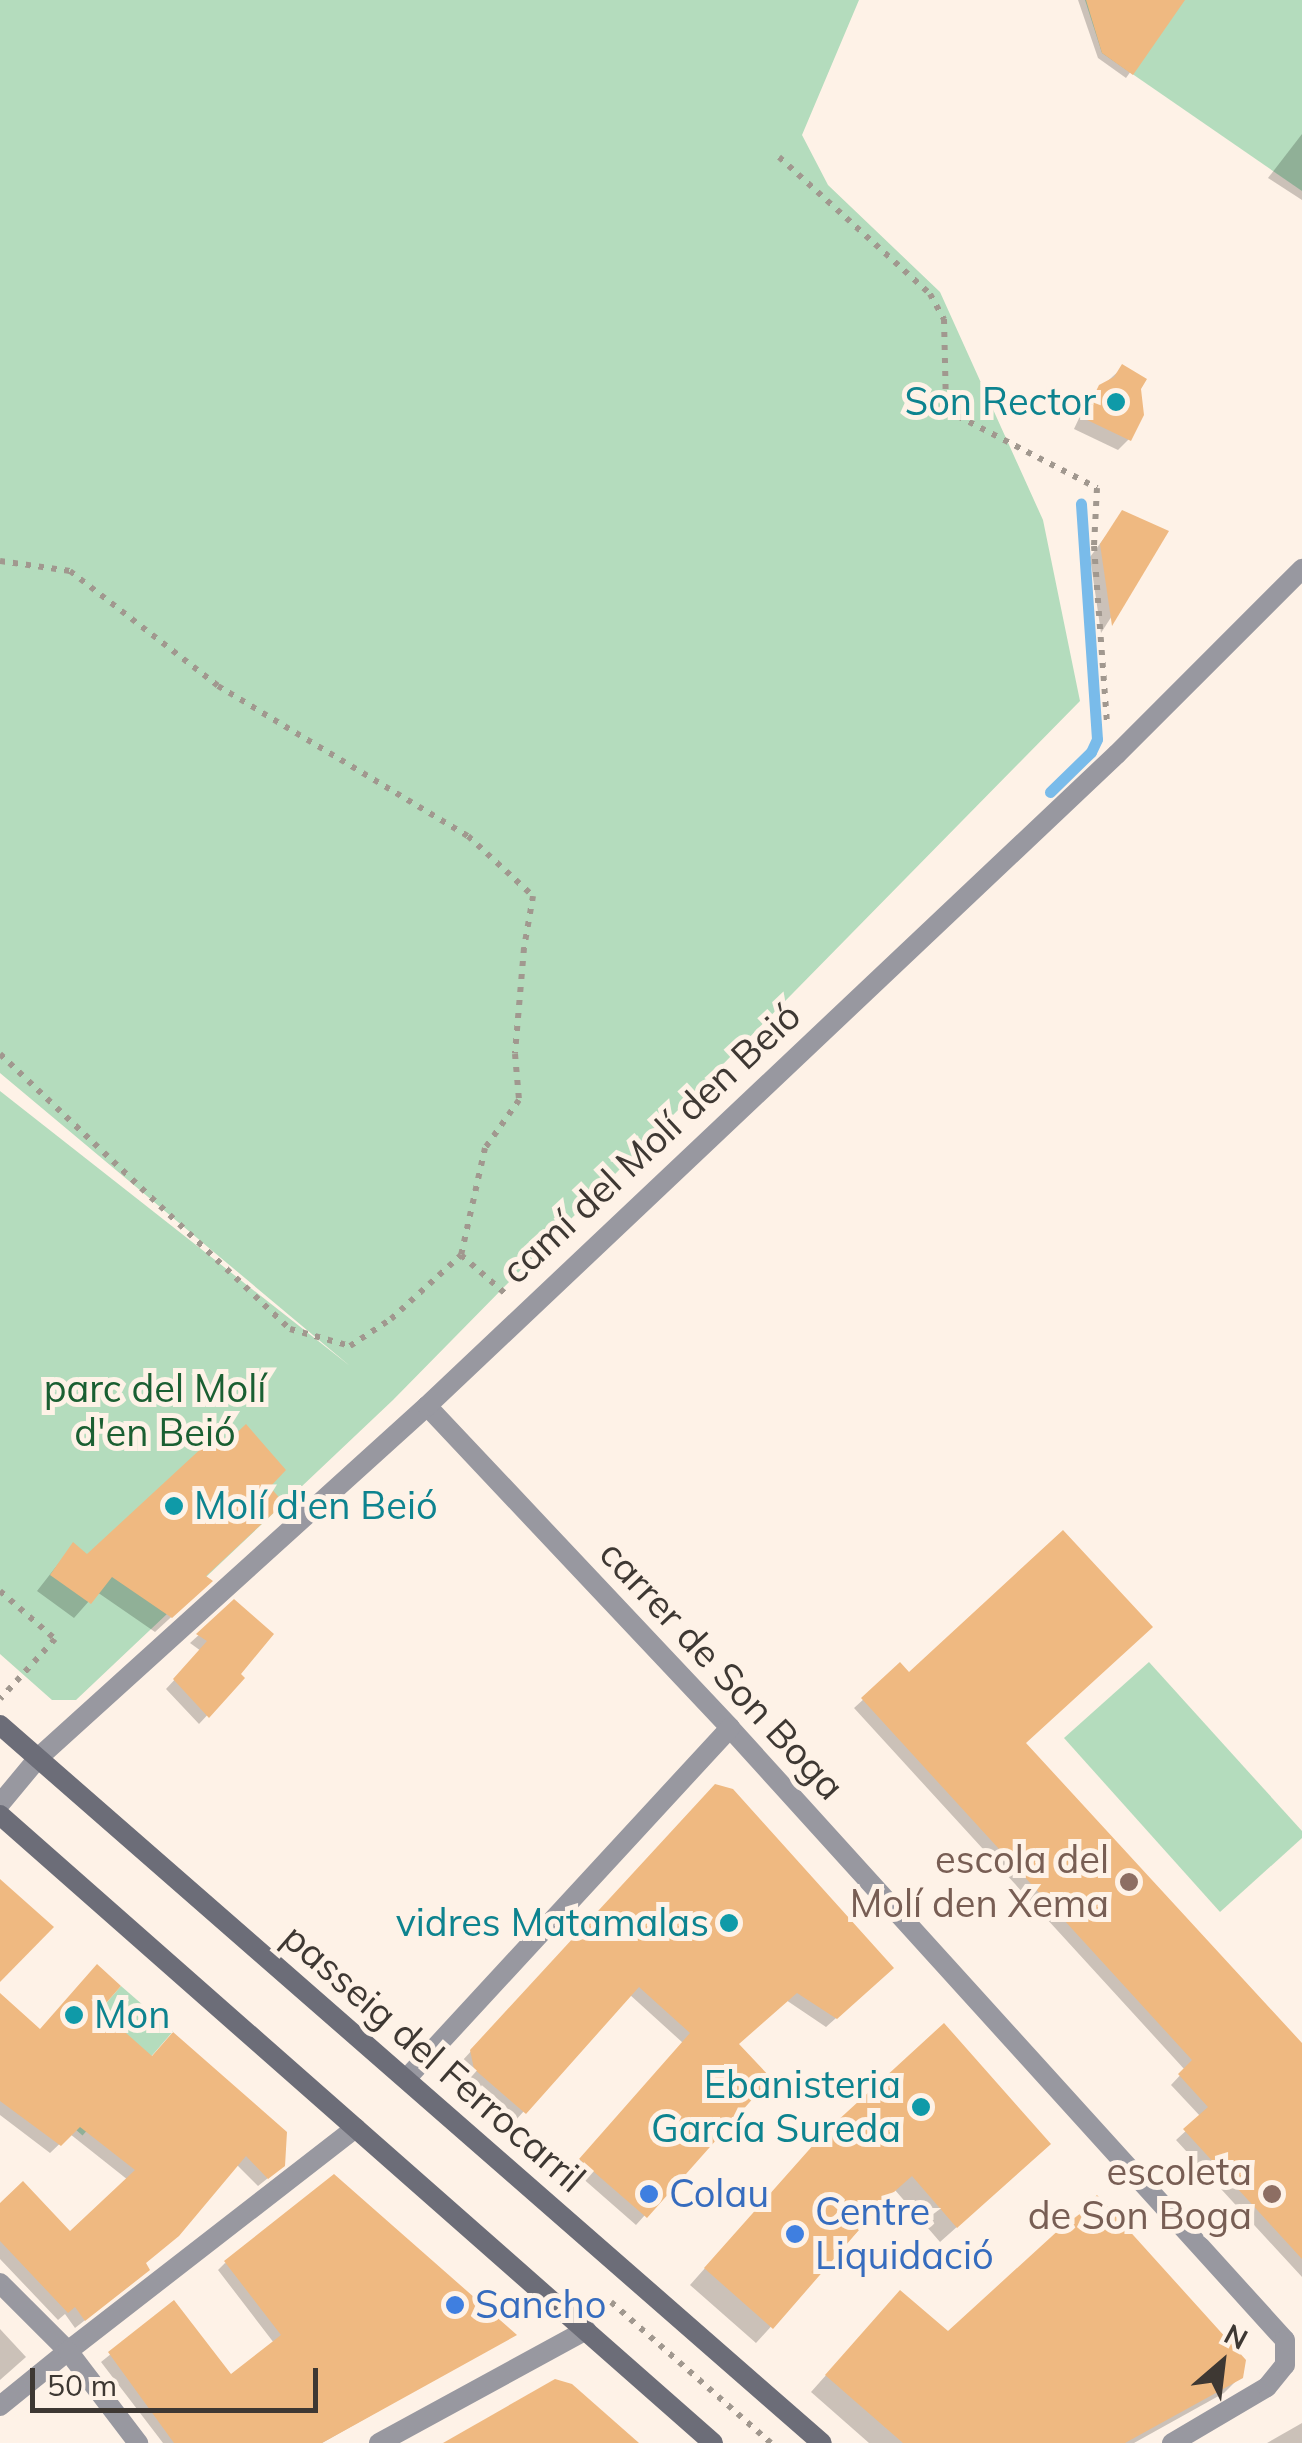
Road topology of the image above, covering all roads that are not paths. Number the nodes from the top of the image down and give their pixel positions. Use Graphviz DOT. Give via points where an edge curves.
graph roads {
  1 [pos="1302,568"];
  2 [pos="427,1406"];
  3 [pos="0,1726"];
  4 [pos="730,1728"];
  5 [pos="38,1758"];
  6 [pos="0,1804"];
  7 [pos="0,1815"];
  8 [pos="406,2079"];
  9 [pos="356,2128"];
  10 [pos="0,2283"];
  11 [pos="586,2330"];
  12 [pos="1294,2336"];
  13 [pos="68,2351"];
  14 [pos="0,2406"];
  15 [pos="138,2443"];
  16 [pos="379,2443"];
  17 [pos="713,2443"];
  18 [pos="822,2443"];
  19 [pos="1172,2443"];
  1 -- 2 [label="street, camí del Molí den Beió" via="1110,760"];
  2 -- 4 [label="street, carrer de Son Boga"];
  2 -- 5 [label="street, camí del Molí den Beió"];
  3 -- 5 [label="main road, passeig del Ferrocarril"];
  4 -- 8 [label="street"];
  4 -- 12 [label="street, carrer de Son Boga"];
  5 -- 6 [label="street, camí del Molí den Beió"];
  5 -- 8 [label="main road, passeig del Ferrocarril"];
  7 -- 9 [label="main road"];
  8 -- 18 [label="main road, passeig del Ferrocarril"];
  9 -- 11 [label="main road"];
  9 -- 13 [label="street"];
  10 -- 13 [label="street"];
  11 -- 16 [label="street"];
  11 -- 17 [label="main road"];
  12 -- 19 [label="street" via="1268,2388"];
  13 -- 14 [label="street"];
  13 -- 15 [label="street"];
}
